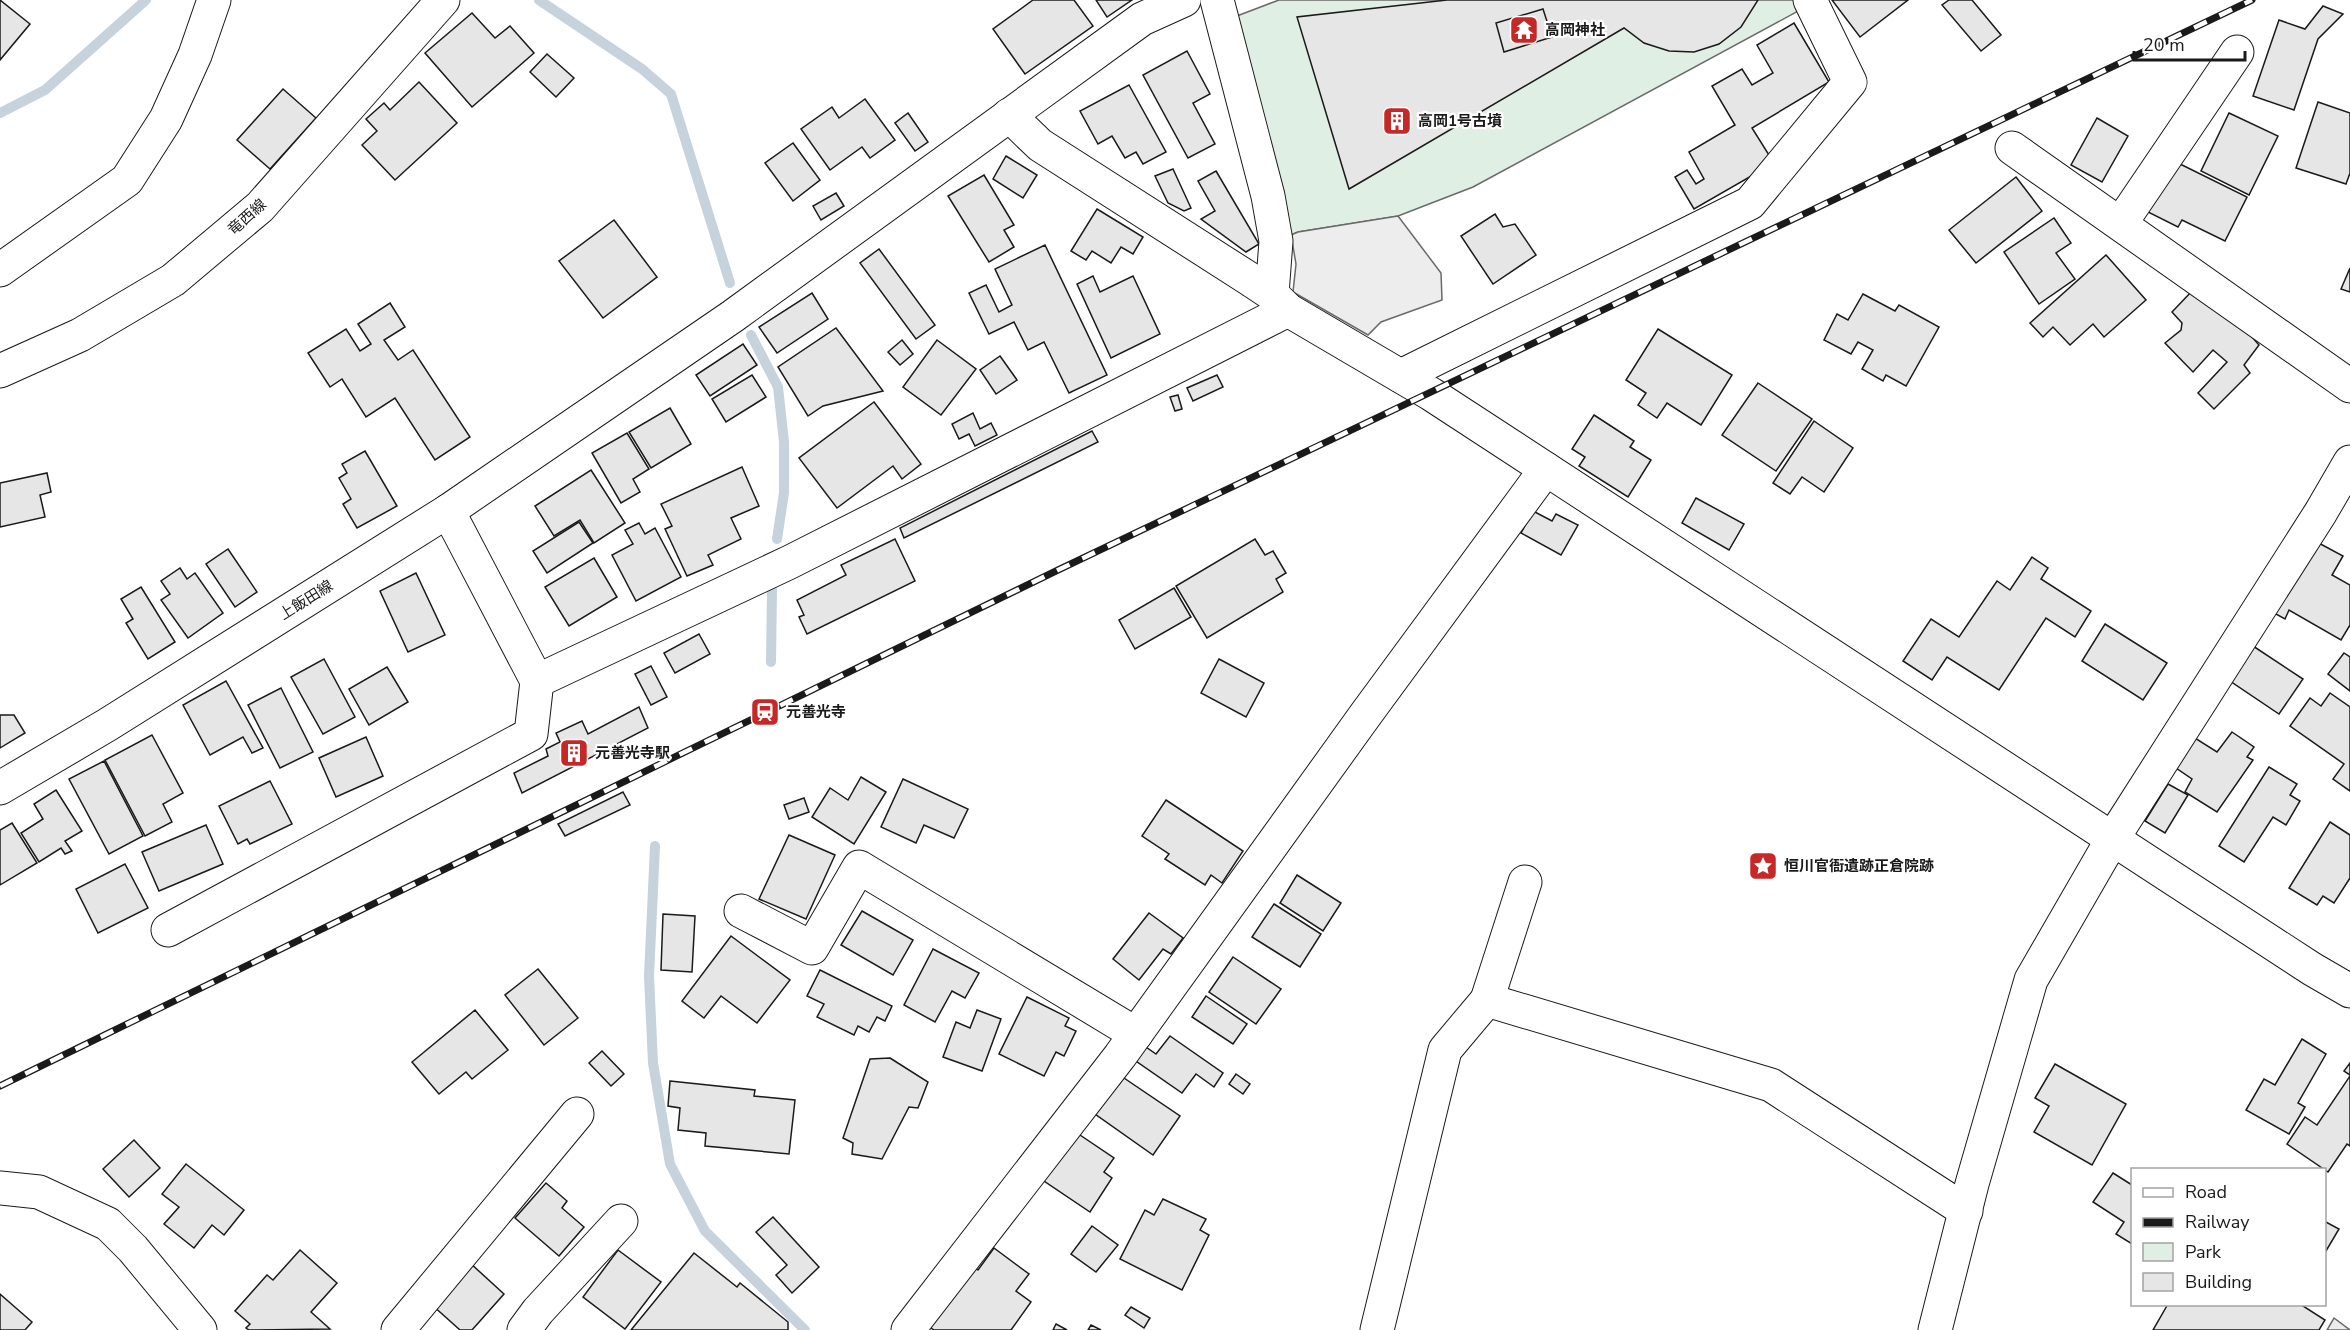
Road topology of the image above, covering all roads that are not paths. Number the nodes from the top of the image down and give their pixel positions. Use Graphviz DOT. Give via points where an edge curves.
graph roads {
  1 [pos="214,0"];
  2 [pos="443,0"];
  3 [pos="1184,0"];
  4 [pos="1217,0"];
  5 [pos="1810,0"];
  6 [pos="2237,52"];
  7 [pos="1009,115"];
  8 [pos="2012,148"];
  9 [pos="2121,224"];
  10 [pos="0,270"];
  11 [pos="1280,302"];
  12 [pos="0,371"];
  13 [pos="1401,376"];
  14 [pos="2350,386"];
  15 [pos="2350,462"];
  16 [pos="1546,469"];
  17 [pos="448,511"];
  18 [pos="537,681"];
  19 [pos="0,788"];
  20 [pos="2113,838"];
  21 [pos="1525,882"];
  22 [pos="741,911"];
  23 [pos="168,930"];
  24 [pos="2350,991"];
  25 [pos="1487,1000"];
  26 [pos="1136,1034"];
  27 [pos="577,1114"];
  28 [pos="0,1188"];
  29 [pos="1965,1211"];
  30 [pos="621,1221"];
  31 [pos="200,1330"];
  32 [pos="398,1330"];
  33 [pos="524,1330"];
  34 [pos="908,1330"];
  35 [pos="1377,1330"];
  36 [pos="1935,1330"];
  1 -- 10 [label="street" via="166,119 127,180"];
  2 -- 12 [label="street, 竜西線" via="260,207 173,280 80,335"];
  3 -- 7 [label="street, 上飯田線" via="1142,19"];
  4 -- 11 [label="street" via="1268,196"];
  5 -- 13 [label="street" via="1850,82 1750,203"];
  6 -- 9 [label="street"];
  7 -- 11 [label="street" via="1040,145"];
  7 -- 17 [label="street, 上飯田線" via="733,316"];
  8 -- 9 [label="street"];
  9 -- 14 [label="street"];
  11 -- 13 [label="street"];
  11 -- 18 [label="street" via="790,562"];
  13 -- 16 [label="street"];
  15 -- 20 [label="street"];
  16 -- 20 [label="street"];
  16 -- 26 [label="street"];
  17 -- 18 [label="street"];
  17 -- 19 [label="street, 上飯田線"];
  18 -- 23 [label="street" via="531,734"];
  20 -- 24 [label="street"];
  20 -- 29 [label="street" via="2031,980"];
  21 -- 25 [label="street"];
  22 -- 26 [label="street" via="812,948 859,867"];
  25 -- 29 [label="street" via="1771,1085"];
  25 -- 35 [label="street" via="1445,1050"];
  26 -- 34 [label="street"];
  27 -- 32 [label="street"];
  28 -- 31 [label="street" via="39,1192 108,1224"];
  29 -- 36 [label="street"];
  30 -- 33 [label="street"];
}
